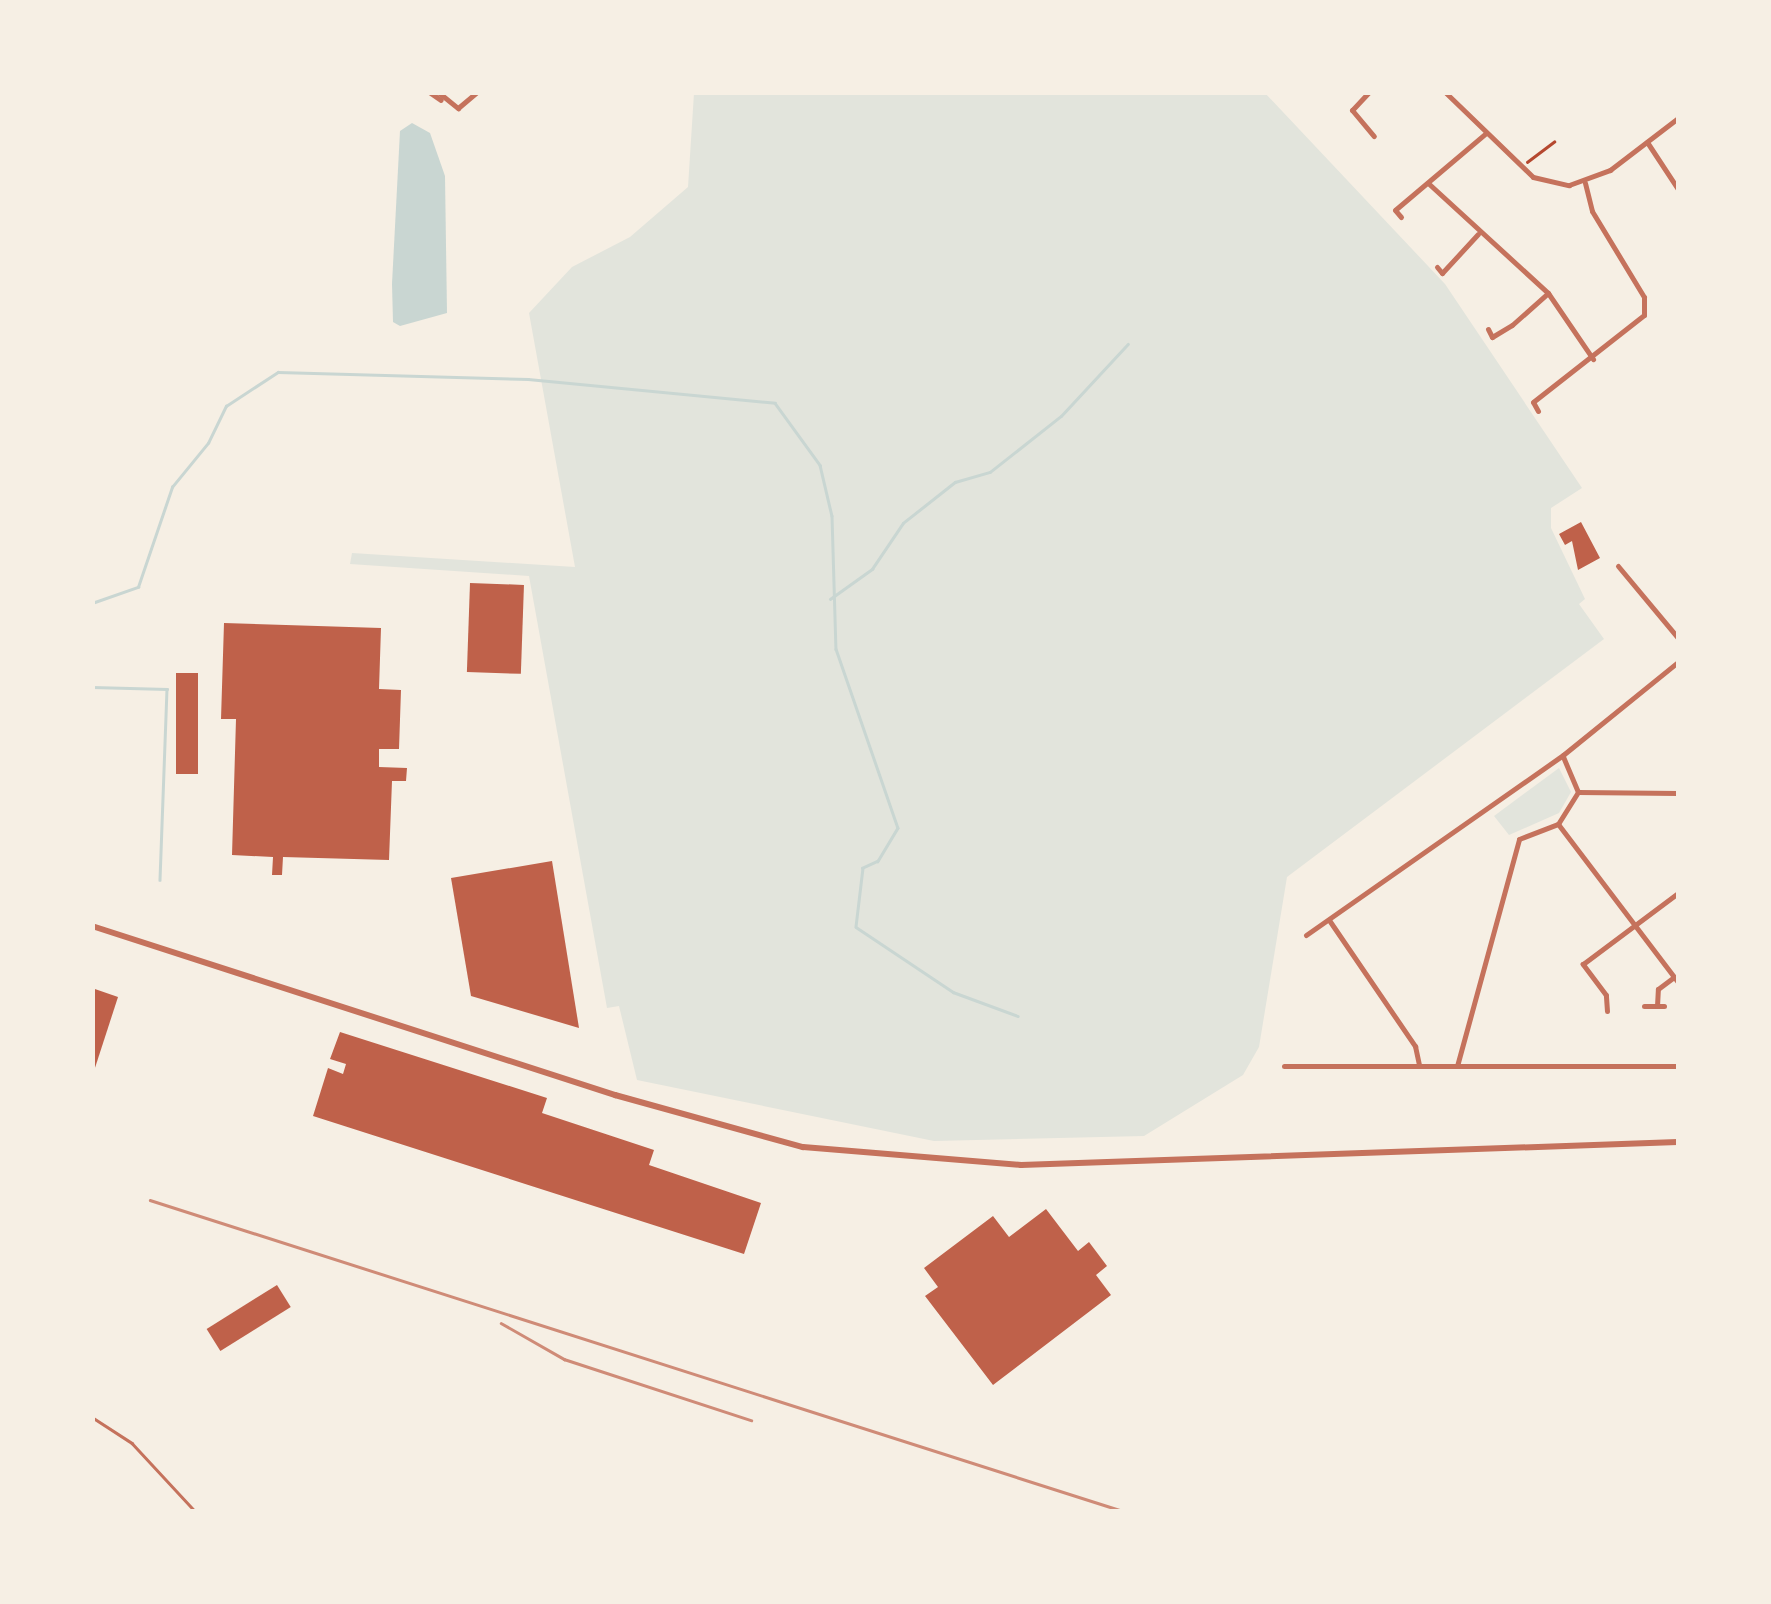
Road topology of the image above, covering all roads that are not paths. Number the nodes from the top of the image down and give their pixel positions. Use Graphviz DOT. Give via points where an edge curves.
graph roads {
  1 [pos="430,92"];
  2 [pos="438,92"];
  3 [pos="477,92"];
  4 [pos="1369,92"];
  5 [pos="1445,92"];
  6 [pos="443,102"];
  7 [pos="1678,118"];
  8 [pos="1486,133"];
  9 [pos="1374,136"];
  10 [pos="1647,142"];
  11 [pos="1585,183"];
  12 [pos="1428,184"];
  13 [pos="1678,189"];
  14 [pos="1400,218"];
  15 [pos="1478,234"];
  16 [pos="1437,267"];
  17 [pos="1548,293"];
  18 [pos="1488,329"];
  19 [pos="1593,359"];
  20 [pos="1538,411"];
  21 [pos="1618,566"];
  22 [pos="1678,638"];
  23 [pos="1678,662"];
  24 [pos="1563,756"];
  25 [pos="1578,792"];
  26 [pos="1678,793"];
  27 [pos="1558,824"];
  28 [pos="1678,893"];
  29 [pos="1329,920"];
  30 [pos="1635,925"];
  31 [pos="92,926"];
  32 [pos="1306,935"];
  33 [pos="1676,980"];
  34 [pos="1644,1006"];
  35 [pos="1606,1011"];
  36 [pos="1284,1066"];
  37 [pos="1419,1066"];
  38 [pos="1457,1066"];
  39 [pos="1678,1066"];
  40 [pos="1678,1142"];
  41 [pos="92,1417"];
  42 [pos="196,1512"];
  1 -- 6 [label="street"];
  2 -- 6 [label="street"];
  3 -- 6 [label="street" via="463,107"];
  4 -- 9 [label="street" via="1352,110"];
  5 -- 8 [label="street"];
  7 -- 10 [label="street"];
  8 -- 11 [label="street" via="1522,168 1548,181"];
  8 -- 12 [label="street"];
  10 -- 11 [label="street"];
  10 -- 13 [label="street"];
  11 -- 19 [label="street" via="1592,211 1644,298 1644,315"];
  12 -- 14 [label="street" via="1395,210"];
  12 -- 15 [label="street"];
  15 -- 16 [label="street" via="1442,273"];
  15 -- 17 [label="street"];
  17 -- 18 [label="street" via="1492,337"];
  17 -- 19 [label="street"];
  19 -- 20 [label="street" via="1532,402"];
  21 -- 22 [label="street"];
  23 -- 24 [label="street"];
  24 -- 25 [label="street"];
  24 -- 29 [label="street"];
  25 -- 26 [label="street"];
  25 -- 27 [label="street"];
  27 -- 30 [label="street"];
  27 -- 38 [label="street" via="1526,832"];
  28 -- 30 [label="street"];
  29 -- 32 [label="street"];
  29 -- 37 [label="street" via="1415,1046"];
  30 -- 33 [label="street"];
  30 -- 35 [label="street" via="1583,964 1606,995"];
  31 -- 40 [label="street" via="616,1095 821,1149 1021,1165"];
  33 -- 34 [label="street" via="1658,989 1660,1006"];
  36 -- 37 [label="street"];
  37 -- 38 [label="street"];
  38 -- 39 [label="street"];
  41 -- 42 [label="lane" via="132,1443"];
}
